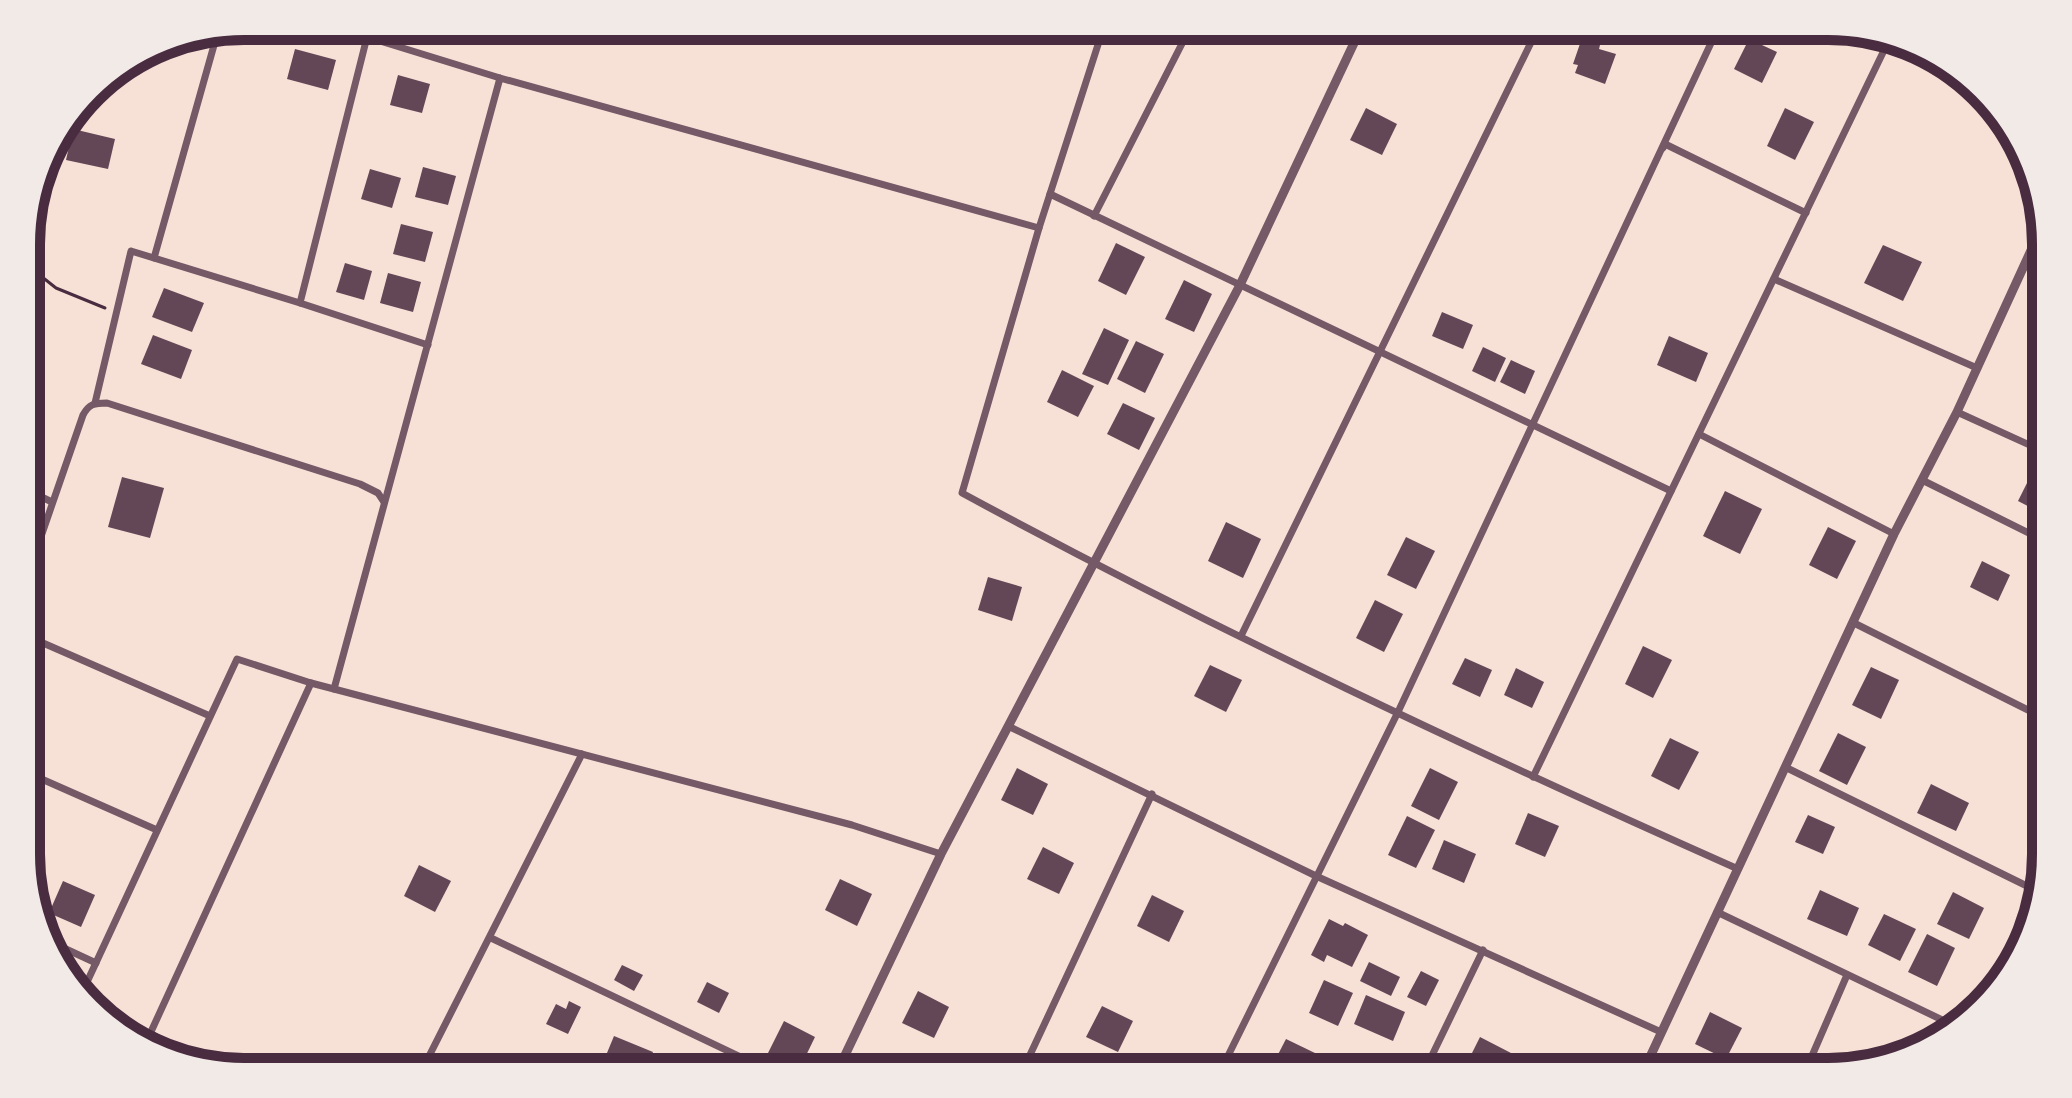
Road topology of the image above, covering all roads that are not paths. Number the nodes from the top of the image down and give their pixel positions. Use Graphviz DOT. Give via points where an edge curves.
graph roads {
  1 [pos="366,40"];
  2 [pos="377,40"];
  3 [pos="1100,40"];
  4 [pos="1184,40"];
  5 [pos="1355,40"];
  6 [pos="1532,40"];
  7 [pos="1712,40"];
  8 [pos="215,42"];
  9 [pos="1885,48"];
  10 [pos="500,78"];
  11 [pos="1050,194"];
  12 [pos="1806,213"];
  13 [pos="1094,216"];
  14 [pos="1039,228"];
  15 [pos="2032,248"];
  16 [pos="154,258"];
  17 [pos="2024,265"];
  18 [pos="2032,269"];
  19 [pos="1774,279"];
  20 [pos="1240,285"];
  21 [pos="300,303"];
  22 [pos="428,345"];
  23 [pos="1378,352"];
  24 [pos="1977,368"];
  25 [pos="95,403"];
  26 [pos="1957,412"];
  27 [pos="1533,425"];
  28 [pos="1699,434"];
  29 [pos="2032,446"];
  30 [pos="1922,480"];
  31 [pos="1671,491"];
  32 [pos="40,496"];
  33 [pos="52,502"];
  34 [pos="1894,534"];
  35 [pos="2032,535"];
  36 [pos="40,538"];
  37 [pos="1093,564"];
  38 [pos="1854,623"];
  39 [pos="1241,636"];
  40 [pos="40,642"];
  41 [pos="311,683"];
  42 [pos="334,689"];
  43 [pos="1398,712"];
  44 [pos="2032,712"];
  45 [pos="210,716"];
  46 [pos="1008,726"];
  47 [pos="582,754"];
  48 [pos="1787,768"];
  49 [pos="1533,777"];
  50 [pos="40,778"];
  51 [pos="1152,794"];
  52 [pos="157,830"];
  53 [pos="941,854"];
  54 [pos="1738,869"];
  55 [pos="1316,876"];
  56 [pos="2029,887"];
  57 [pos="1717,912"];
  58 [pos="491,938"];
  59 [pos="63,948"];
  60 [pos="1483,950"];
  61 [pos="96,963"];
  62 [pos="1847,975"];
  63 [pos="86,983"];
  64 [pos="1945,1021"];
  65 [pos="1661,1032"];
  66 [pos="150,1034"];
  67 [pos="174,1045"];
  68 [pos="428,1058"];
  69 [pos="743,1058"];
  70 [pos="844,1058"];
  71 [pos="1029,1058"];
  72 [pos="1227,1058"];
  73 [pos="1431,1058"];
  74 [pos="1649,1058"];
  75 [pos="1811,1058"];
  1 -- 21 [label="street"];
  2 -- 10 [label="street"];
  3 -- 11 [label="street"];
  4 -- 13 [label="street"];
  5 -- 20 [label="street"];
  6 -- 23 [label="street"];
  7 -- 27 [label="street"];
  8 -- 16 [label="street"];
  9 -- 12 [label="street"];
  10 -- 14 [label="street"];
  10 -- 22 [label="street"];
  11 -- 13 [label="street"];
  11 -- 14 [label="street"];
  12 -- 19 [label="street"];
  12 -- 27 [label="street" via="1665,144"];
  13 -- 20 [label="street"];
  14 -- 37 [label="street" via="962,493"];
  15 -- 17 [label="street"];
  16 -- 21 [label="street"];
  16 -- 25 [label="street" via="131,251"];
  17 -- 18 [label="street"];
  17 -- 24 [label="street"];
  19 -- 24 [label="street"];
  19 -- 28 [label="street"];
  20 -- 23 [label="street"];
  20 -- 37 [label="street"];
  21 -- 22 [label="street"];
  22 -- 42 [label="street"];
  23 -- 27 [label="street"];
  23 -- 39 [label="street"];
  24 -- 26 [label="street"];
  25 -- 33 [label="street" via="83,415"];
  25 -- 42 [label="street" via="360,484 383,497"];
  26 -- 29 [label="street"];
  26 -- 30 [label="street"];
  27 -- 31 [label="street"];
  27 -- 43 [label="street"];
  28 -- 31 [label="street"];
  28 -- 34 [label="street"];
  30 -- 34 [label="street"];
  30 -- 35 [label="street"];
  31 -- 49 [label="street"];
  32 -- 33 [label="street"];
  33 -- 36 [label="street"];
  34 -- 38 [label="street"];
  37 -- 39 [label="street"];
  37 -- 46 [label="street"];
  38 -- 44 [label="street"];
  38 -- 48 [label="street"];
  39 -- 43 [label="street"];
  40 -- 45 [label="street"];
  41 -- 42 [label="street"];
  41 -- 45 [label="street" via="237,659"];
  41 -- 66 [label="street"];
  42 -- 47 [label="street"];
  43 -- 49 [label="street"];
  43 -- 55 [label="street"];
  45 -- 52 [label="street"];
  46 -- 51 [label="street"];
  46 -- 53 [label="street"];
  47 -- 53 [label="street" via="852,825"];
  47 -- 58 [label="street"];
  48 -- 54 [label="street"];
  48 -- 56 [label="street"];
  49 -- 54 [label="street"];
  50 -- 52 [label="street"];
  51 -- 55 [label="street"];
  51 -- 71 [label="street"];
  52 -- 61 [label="street"];
  53 -- 70 [label="street"];
  54 -- 57 [label="street"];
  55 -- 60 [label="street"];
  55 -- 72 [label="street"];
  57 -- 62 [label="street"];
  57 -- 65 [label="street"];
  58 -- 68 [label="street"];
  58 -- 69 [label="street"];
  59 -- 61 [label="street"];
  60 -- 65 [label="street"];
  60 -- 73 [label="street"];
  61 -- 63 [label="street"];
  62 -- 64 [label="street"];
  62 -- 75 [label="street"];
  65 -- 74 [label="street"];
  66 -- 67 [label="street"];
}
